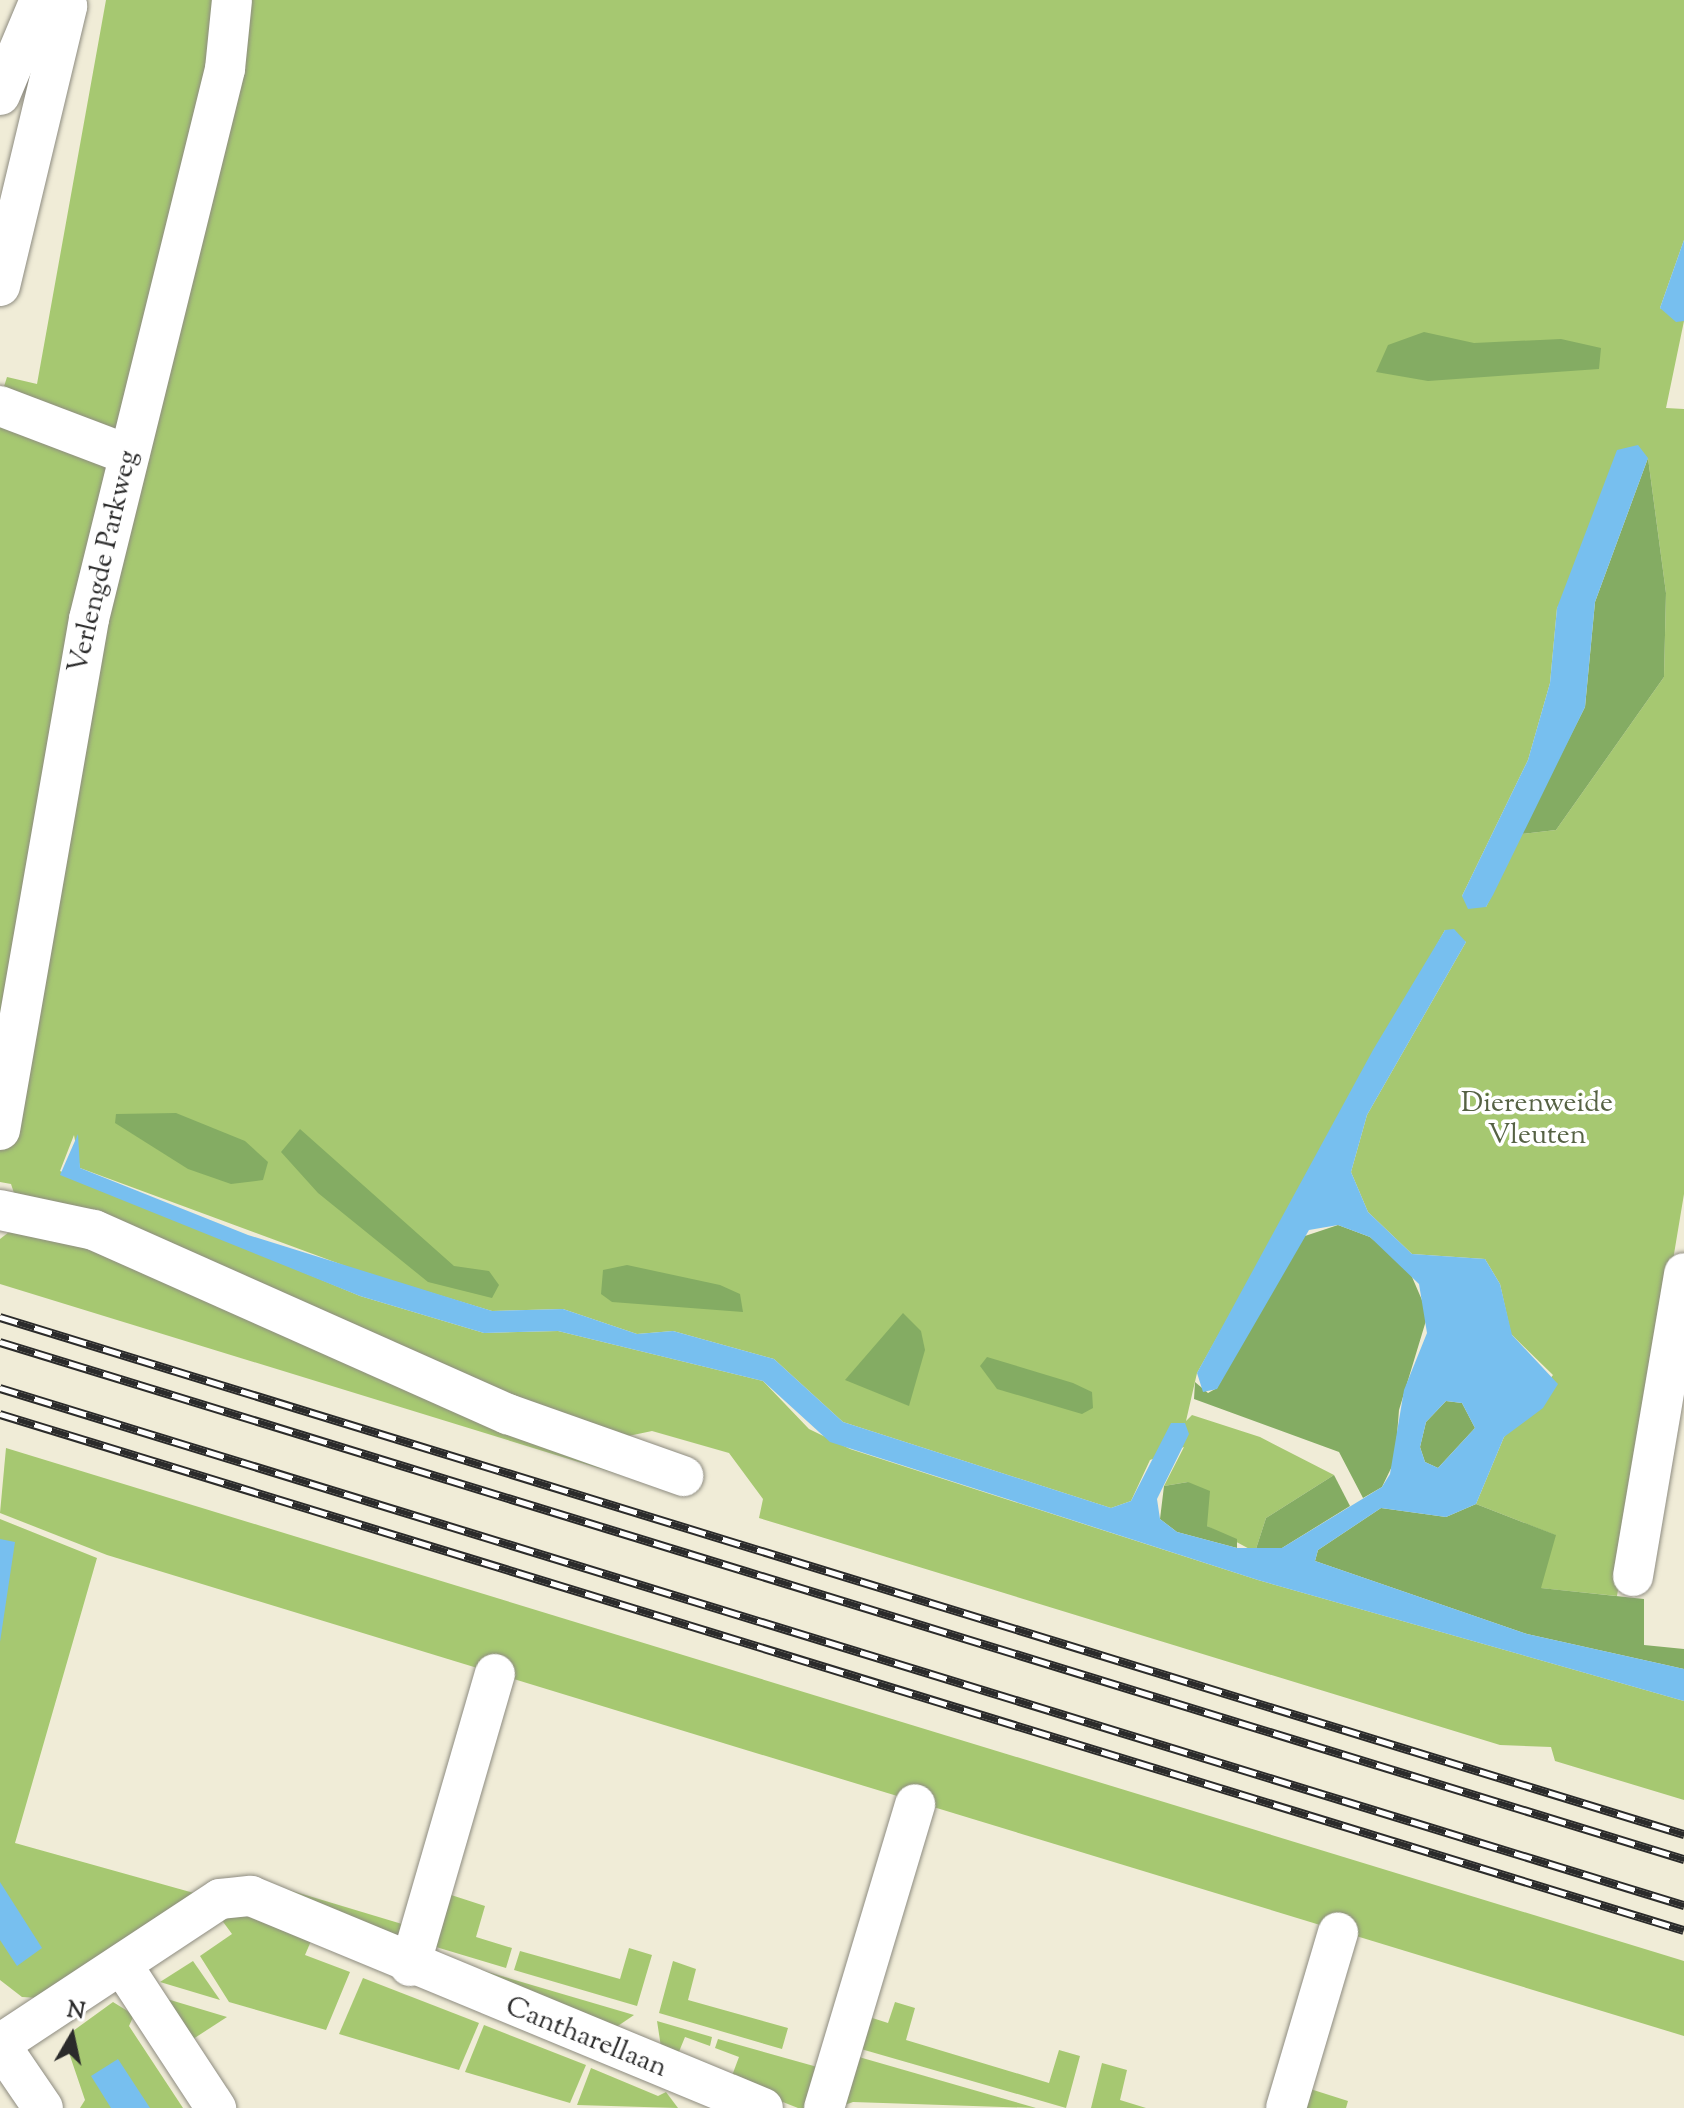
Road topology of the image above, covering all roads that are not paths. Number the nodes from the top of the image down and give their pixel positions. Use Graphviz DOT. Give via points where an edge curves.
graph roads {
  1 [pos="41,0"];
  2 [pos="232,0"];
  3 [pos="0,95"];
  4 [pos="0,286"];
  5 [pos="0,406"];
  6 [pos="129,455"];
  7 [pos="0,1130"];
  8 [pos="0,1210"];
  9 [pos="1684,1273"];
  10 [pos="683,1476"];
  11 [pos="1633,1576"];
  12 [pos="495,1674"];
  13 [pos="915,1804"];
  14 [pos="1338,1933"];
  15 [pos="410,1966"];
  16 [pos="124,1968"];
  17 [pos="0,2044"];
  18 [pos="43,2108"];
  19 [pos="216,2108"];
  20 [pos="763,2108"];
  21 [pos="824,2108"];
  22 [pos="1286,2108"];
  1 -- 3 [label="street"];
  1 -- 4 [label="street" via="67,6"];
  2 -- 6 [label="street, Verlengde Parkweg" via="225,69"];
  5 -- 6 [label="street"];
  6 -- 7 [label="street, Verlengde Parkweg" via="67,730"];
  8 -- 10 [label="street" via="94,1230 508,1414"];
  9 -- 11 [label="street"];
  12 -- 15 [label="street"];
  13 -- 21 [label="street"];
  14 -- 22 [label="street"];
  15 -- 16 [label="street, Cantharellaan" via="251,1896 220,1899"];
  15 -- 20 [label="street, Cantharellaan"];
  16 -- 17 [label="street, Cantharellaan"];
  16 -- 19 [label="street"];
  17 -- 18 [label="street"];
}
